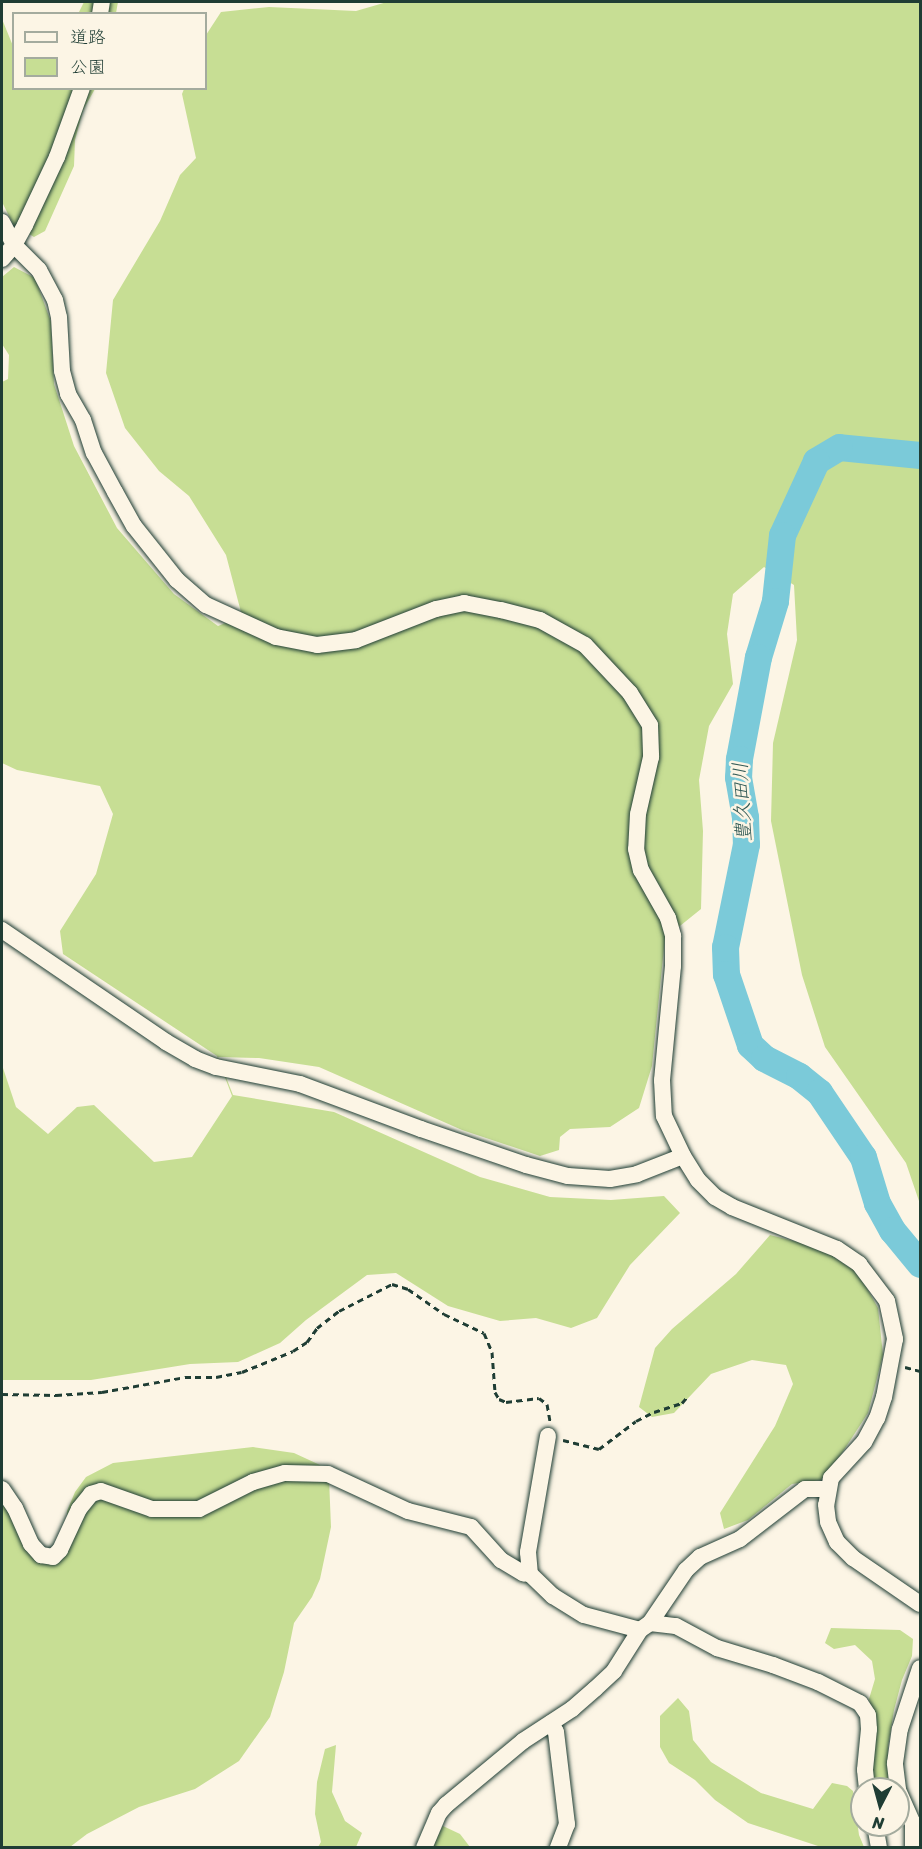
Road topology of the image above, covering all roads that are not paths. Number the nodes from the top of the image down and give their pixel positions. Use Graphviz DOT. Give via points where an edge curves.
graph roads {
  1 [pos="81,90"];
  2 [pos="2,222"];
  3 [pos="14,244"];
  4 [pos="2,260"];
  5 [pos="2,930"];
  6 [pos="683,1156"];
  7 [pos="548,1436"];
  8 [pos="2,1489"];
  9 [pos="828,1489"];
  10 [pos="530,1574"];
  11 [pos="921,1604"];
  12 [pos="645,1626"];
  13 [pos="921,1668"];
  14 [pos="551,1723"];
  15 [pos="866,1777"];
  16 [pos="897,1777"];
  17 [pos="910,1816"];
  18 [pos="423,1848"];
  19 [pos="558,1848"];
  20 [pos="913,1848"];
  1 -- 3 [label="street" via="57,157"];
  2 -- 3 [label="street"];
  3 -- 4 [label="street"];
  3 -- 6 [label="street" via="39,270 55,300 62,371 94,453 134,526 177,580 206,605 276,637 317,645 356,640 436,609 465,603 501,610 540,620 585,645 630,693 650,725 651,757 638,814 636,849 641,870 668,918 673,936 661,1099 664,1116"];
  5 -- 6 [label="street" via="166,1042 216,1067 300,1084 568,1176 610,1179 637,1174"];
  6 -- 9 [label="street" via="715,1197 837,1249 859,1264 887,1300 895,1339 884,1397 873,1428 831,1479"];
  7 -- 10 [label="street" via="528,1552"];
  8 -- 10 [label="street" via="31,1544 41,1555 53,1557 91,1494 101,1491 152,1509 200,1509 253,1482 285,1473 328,1474 408,1511 471,1527 501,1560"];
  9 -- 11 [label="street" via="828,1522 837,1542 853,1558"];
  9 -- 12 [label="street" via="806,1489 740,1539 700,1557"];
  10 -- 12 [label="street" via="553,1596 584,1615"];
  12 -- 14 [label="street" via="614,1671"];
  12 -- 15 [label="street" via="662,1622 676,1626 717,1648 809,1679 860,1703 868,1715"];
  13 -- 16 [label="street" via="900,1729"];
  14 -- 18 [label="street" via="446,1805"];
  14 -- 19 [label="street" via="556,1732 567,1824"];
  17 -- 20 [label="street"];
}
